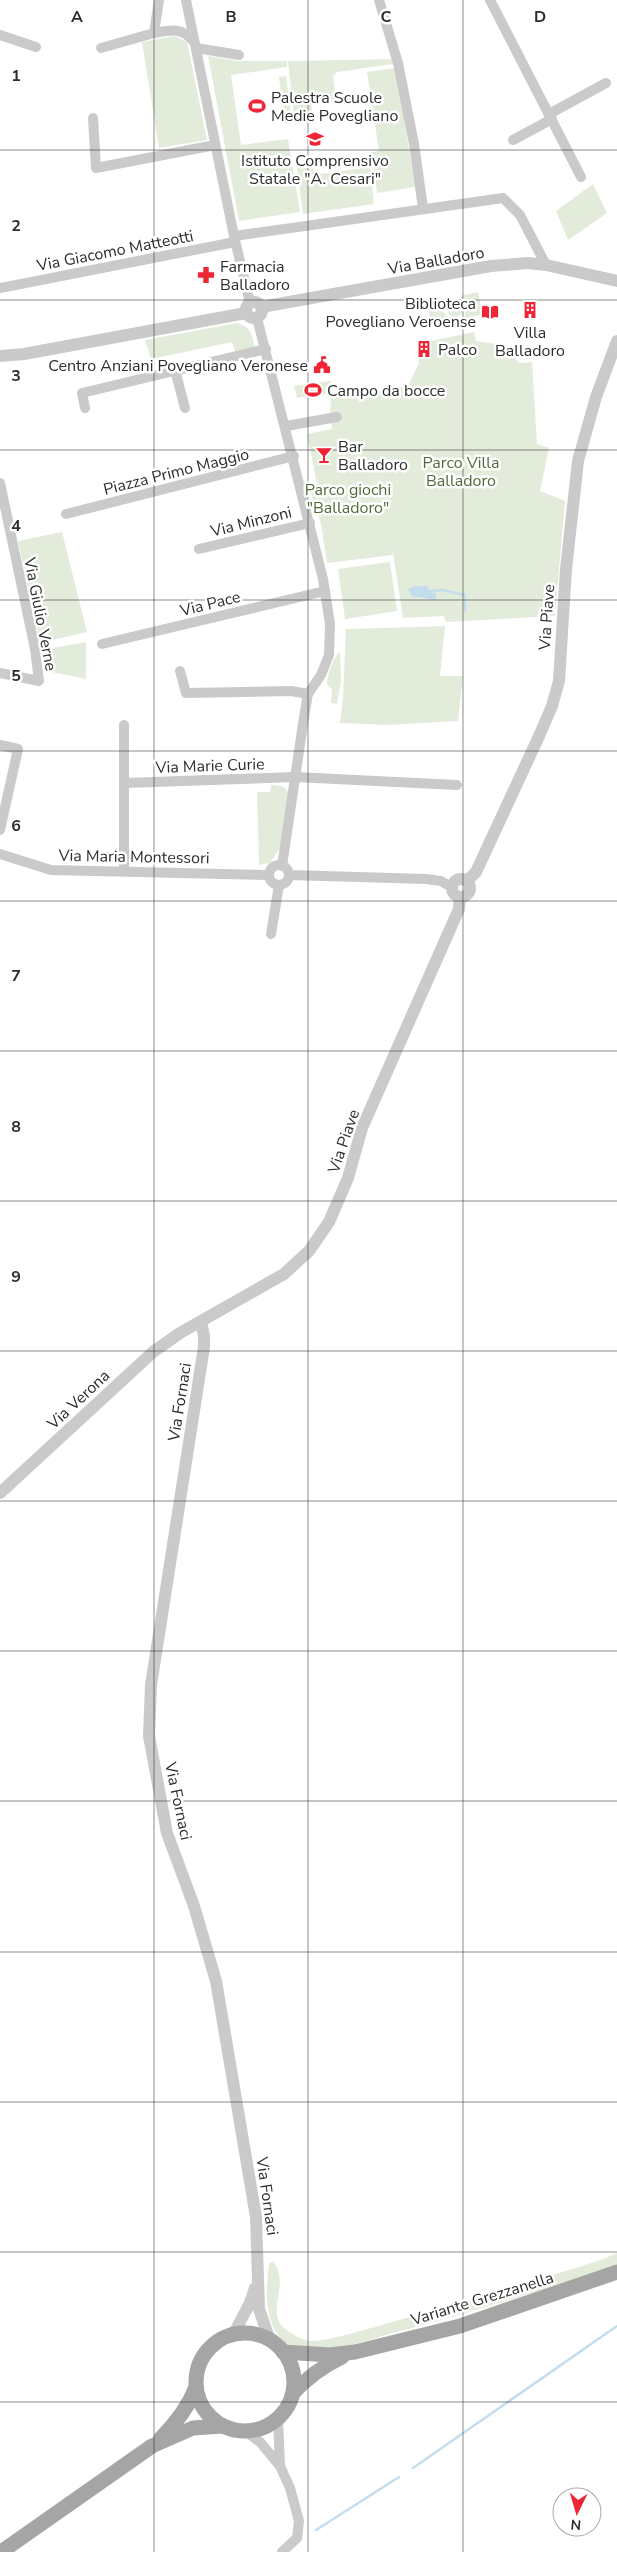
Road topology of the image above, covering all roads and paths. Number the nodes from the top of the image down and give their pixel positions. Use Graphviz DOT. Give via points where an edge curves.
graph roads {
  1 [pos="159,0"];
  2 [pos="186,0"];
  3 [pos="379,0"];
  4 [pos="490,0"];
  5 [pos="154,33"];
  6 [pos="0,35"];
  7 [pos="195,45"];
  8 [pos="36,47"];
  9 [pos="101,48"];
  10 [pos="239,55"];
  11 [pos="606,83"];
  12 [pos="550,116"];
  13 [pos="93,118"];
  14 [pos="513,140"];
  15 [pos="215,145"];
  16 [pos="581,177"];
  17 [pos="423,208"];
  18 [pos="234,239"];
  19 [pos="546,265"];
  20 [pos="617,280"];
  21 [pos="0,288"];
  22 [pos="254,310"];
  23 [pos="617,342"];
  24 [pos="266,349"];
  25 [pos="24,354"];
  26 [pos="0,356"];
  27 [pos="0,361"];
  28 [pos="175,370"];
  29 [pos="85,408"];
  30 [pos="185,408"];
  31 [pos="337,417"];
  32 [pos="286,426"];
  33 [pos="294,456"];
  34 [pos="0,483"];
  35 [pos="66,514"];
  36 [pos="3,518"];
  37 [pos="310,523"];
  38 [pos="199,549"];
  39 [pos="325,591"];
  40 [pos="102,644"];
  41 [pos="180,671"];
  42 [pos="0,673"];
  43 [pos="308,694"];
  44 [pos="124,725"];
  45 [pos="0,745"];
  46 [pos="295,777"];
  47 [pos="125,783"];
  48 [pos="457,784"];
  49 [pos="0,830"];
  50 [pos="0,854"];
  51 [pos="282,866"];
  52 [pos="124,871"];
  53 [pos="270,874"];
  54 [pos="289,875"];
  55 [pos="467,881"];
  56 [pos="279,885"];
  57 [pos="451,887"];
  58 [pos="460,898"];
  59 [pos="272,934"];
  60 [pos="201,1322"];
  61 [pos="180,1333"];
  62 [pos="0,1493"];
  63 [pos="617,2272"];
  64 [pos="257,2281"];
  65 [pos="233,2335"];
  66 [pos="270,2341"];
  67 [pos="283,2352"];
  68 [pos="355,2352"];
  69 [pos="196,2387"];
  70 [pos="292,2394"];
  71 [pos="278,2418"];
  72 [pos="223,2426"];
  73 [pos="245,2431"];
  74 [pos="152,2446"];
  75 [pos="280,2466"];
  76 [pos="1,2552"];
  77 [pos="282,2552"];
  1 -- 5 [label="street"];
  2 -- 7 [label="street"];
  3 -- 17 [label="street" via="398,63"];
  4 -- 12 [label="street"];
  5 -- 7 [label="street" via="178,29 187,33"];
  5 -- 9 [label="street"];
  6 -- 8 [label="street"];
  7 -- 10 [label="street"];
  7 -- 15 [label="street"];
  11 -- 12 [label="street"];
  12 -- 14 [label="street"];
  12 -- 16 [label="street"];
  13 -- 15 [label="street" via="96,168"];
  15 -- 18 [label="street"];
  17 -- 18 [label="street, Via Giacomo Matteotti"];
  17 -- 19 [label="street, Via Giacomo Matteotti" via="502,198 520,215"];
  18 -- 21 [label="street, Via Giacomo Matteotti"];
  18 -- 22 [label="street"];
  19 -- 20 [label="street, Via Balladoro"];
  19 -- 22 [label="street, Via Balladoro" via="491,266"];
  22 -- 24 [label="street"];
  22 -- 25 [label="street, Via Balladoro"];
  23 -- 55 [label="street, Via Piave" via="596,397 578,461 566,569 559,680 540,734 476,872"];
  24 -- 28 [label="street"];
  24 -- 32 [label="street"];
  25 -- 26 [label="street, Via Balladoro"];
  25 -- 27 [label="street, Via Balladoro"];
  28 -- 29 [label="street" via="82,393"];
  28 -- 30 [label="street"];
  31 -- 32 [label="street"];
  32 -- 33 [label="street"];
  33 -- 35 [label="street, Piazza Primo Maggio"];
  33 -- 37 [label="street"];
  34 -- 36 [label="street, Via Giulio Verne"];
  36 -- 42 [label="street, Via Giulio Verne" via="35,649 39,682"];
  37 -- 38 [label="street, Via Minzoni"];
  37 -- 39 [label="street"];
  39 -- 40 [label="street, Via Pace"];
  39 -- 43 [label="street" via="330,624 329,655 321,676"];
  41 -- 43 [label="street" via="186,694 291,691"];
  43 -- 46 [label="street"];
  44 -- 47 [label="street"];
  45 -- 49 [label="street" via="18,749"];
  46 -- 47 [label="street, Via Marie Curie"];
  46 -- 48 [label="street, Via Marie Curie"];
  46 -- 51 [label="street"];
  47 -- 52 [label="street"];
  50 -- 52 [label="street, Via Maria Montessori" via="51,870"];
  51 -- 53 [label="street" via="275,866"];
  51 -- 54 [label="street"];
  52 -- 53 [label="street, Via Maria Montessori"];
  53 -- 56 [label="street" via="273,883"];
  54 -- 56 [label="street" via="285,884"];
  54 -- 57 [label="street" via="426,879 441,881"];
  55 -- 57 [label="street" via="458,879"];
  55 -- 58 [label="street" via="470,885 468,894"];
  56 -- 59 [label="street"];
  57 -- 58 [label="street" via="453,894"];
  58 -- 60 [label="street, Via Piave" via="459,909 362,1128 348,1178 329,1222 309,1251 284,1274"];
  60 -- 61 [label="street, Via Piave"];
  60 -- 64 [label="street, Via Fornaci" via="204,1347 151,1685 149,1736 167,1833 194,1906 216,1981 256,2217"];
  61 -- 62 [label="street, Via Verona" via="153,1352"];
  63 -- 68 [label="main road, Variante Grezzanella" via="460,2326"];
  64 -- 65 [label="street" via="250,2303"];
  64 -- 66 [label="street" via="258,2308"];
  65 -- 66 [label="main road, Variante Grezzanella" via="249,2334"];
  65 -- 69 [label="main road" via="218,2341 207,2351 197,2371"];
  66 -- 67 [label="main road, Variante Grezzanella"];
  67 -- 68 [label="main road, Variante Grezzanella" via="330,2356"];
  67 -- 70 [label="main road, Variante Grezzanella" via="292,2368"];
  68 -- 70 [label="main road, Variante Grezzanella" via="328,2364"];
  69 -- 72 [label="main road" via="206,2412"];
  69 -- 74 [label="main road" via="180,2418"];
  70 -- 71 [label="main road, Variante Grezzanella" via="288,2406"];
  71 -- 73 [label="main road" via="260,2429"];
  71 -- 75 [label="street"];
  72 -- 73 [label="main road"];
  72 -- 74 [label="main road" via="193,2428"];
  73 -- 75 [label="street" via="260,2442"];
  74 -- 76 [label="main road"];
  75 -- 77 [label="street" via="299,2521 298,2538"];
}
